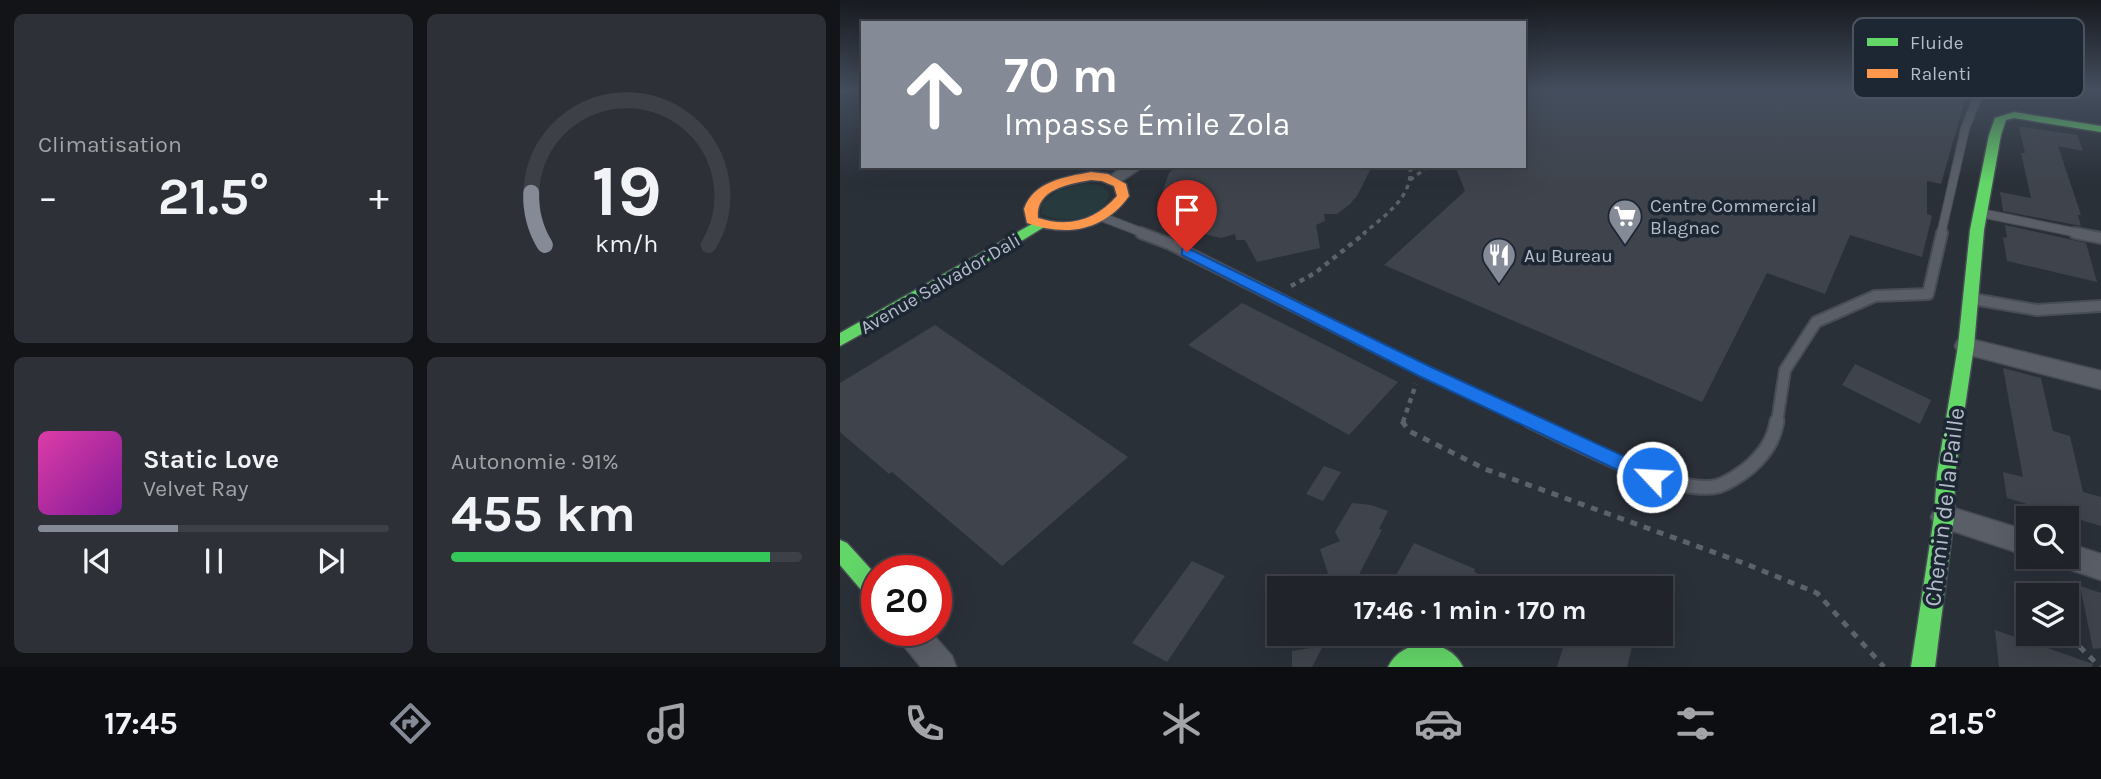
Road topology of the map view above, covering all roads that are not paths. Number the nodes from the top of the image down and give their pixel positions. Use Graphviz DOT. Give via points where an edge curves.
graph roads {
  1 [pos="1969,120"];
  2 [pos="2000,120"];
  3 [pos="2042,120"];
  4 [pos="2101,129"];
  5 [pos="1133,168"];
  6 [pos="1081,172"];
  7 [pos="1114,180"];
  8 [pos="1980,213"];
  9 [pos="1102,217"];
  10 [pos="1039,224"];
  11 [pos="2101,238"];
  12 [pos="1971,299"];
  13 [pos="2101,306"];
  14 [pos="840,340"];
  15 [pos="1966,346"];
  16 [pos="2101,380"];
  17 [pos="1944,517"];
  18 [pos="2016,540"];
  19 [pos="2079,560"];
  20 [pos="845,565"];
  21 [pos="2101,567"];
  22 [pos="861,578"];
  23 [pos="923,646"];
  24 [pos="941,667"];
  25 [pos="1400,667"];
  26 [pos="1451,667"];
  27 [pos="1923,667"];
  1 -- 9 [label="lane" via="1928,294 1875,296 1816,322 1785,370 1775,433 1765,453 1747,470 1718,486 1684,485 1652,477 1423,371 1170,244"];
  2 -- 8 [label="street, Chemin de la Paille"];
  3 -- 4 [label="street, Chemin de la Paille"];
  5 -- 7 [label="street"];
  6 -- 7 [label="street"];
  6 -- 10 [label="street" via="1034,199 1028,213"];
  7 -- 9 [label="street" via="1123,196"];
  8 -- 11 [label="lane"];
  8 -- 12 [label="street, Chemin de la Paille"];
  9 -- 10 [label="street" via="1069,227"];
  10 -- 14 [label="street, Avenue Salvador Dali"];
  12 -- 13 [label="lane" via="2037,310"];
  12 -- 15 [label="street, Chemin de la Paille"];
  15 -- 16 [label="street"];
  15 -- 17 [label="street, Chemin de la Paille"];
  17 -- 18 [label="street"];
  17 -- 27 [label="street, Chemin de la Paille"];
  19 -- 21 [label="street"];
  20 -- 22 [label="street"];
  23 -- 24 [label="street"];
  25 -- 26 [label="street" via="1409,657 1432,653"];
}
